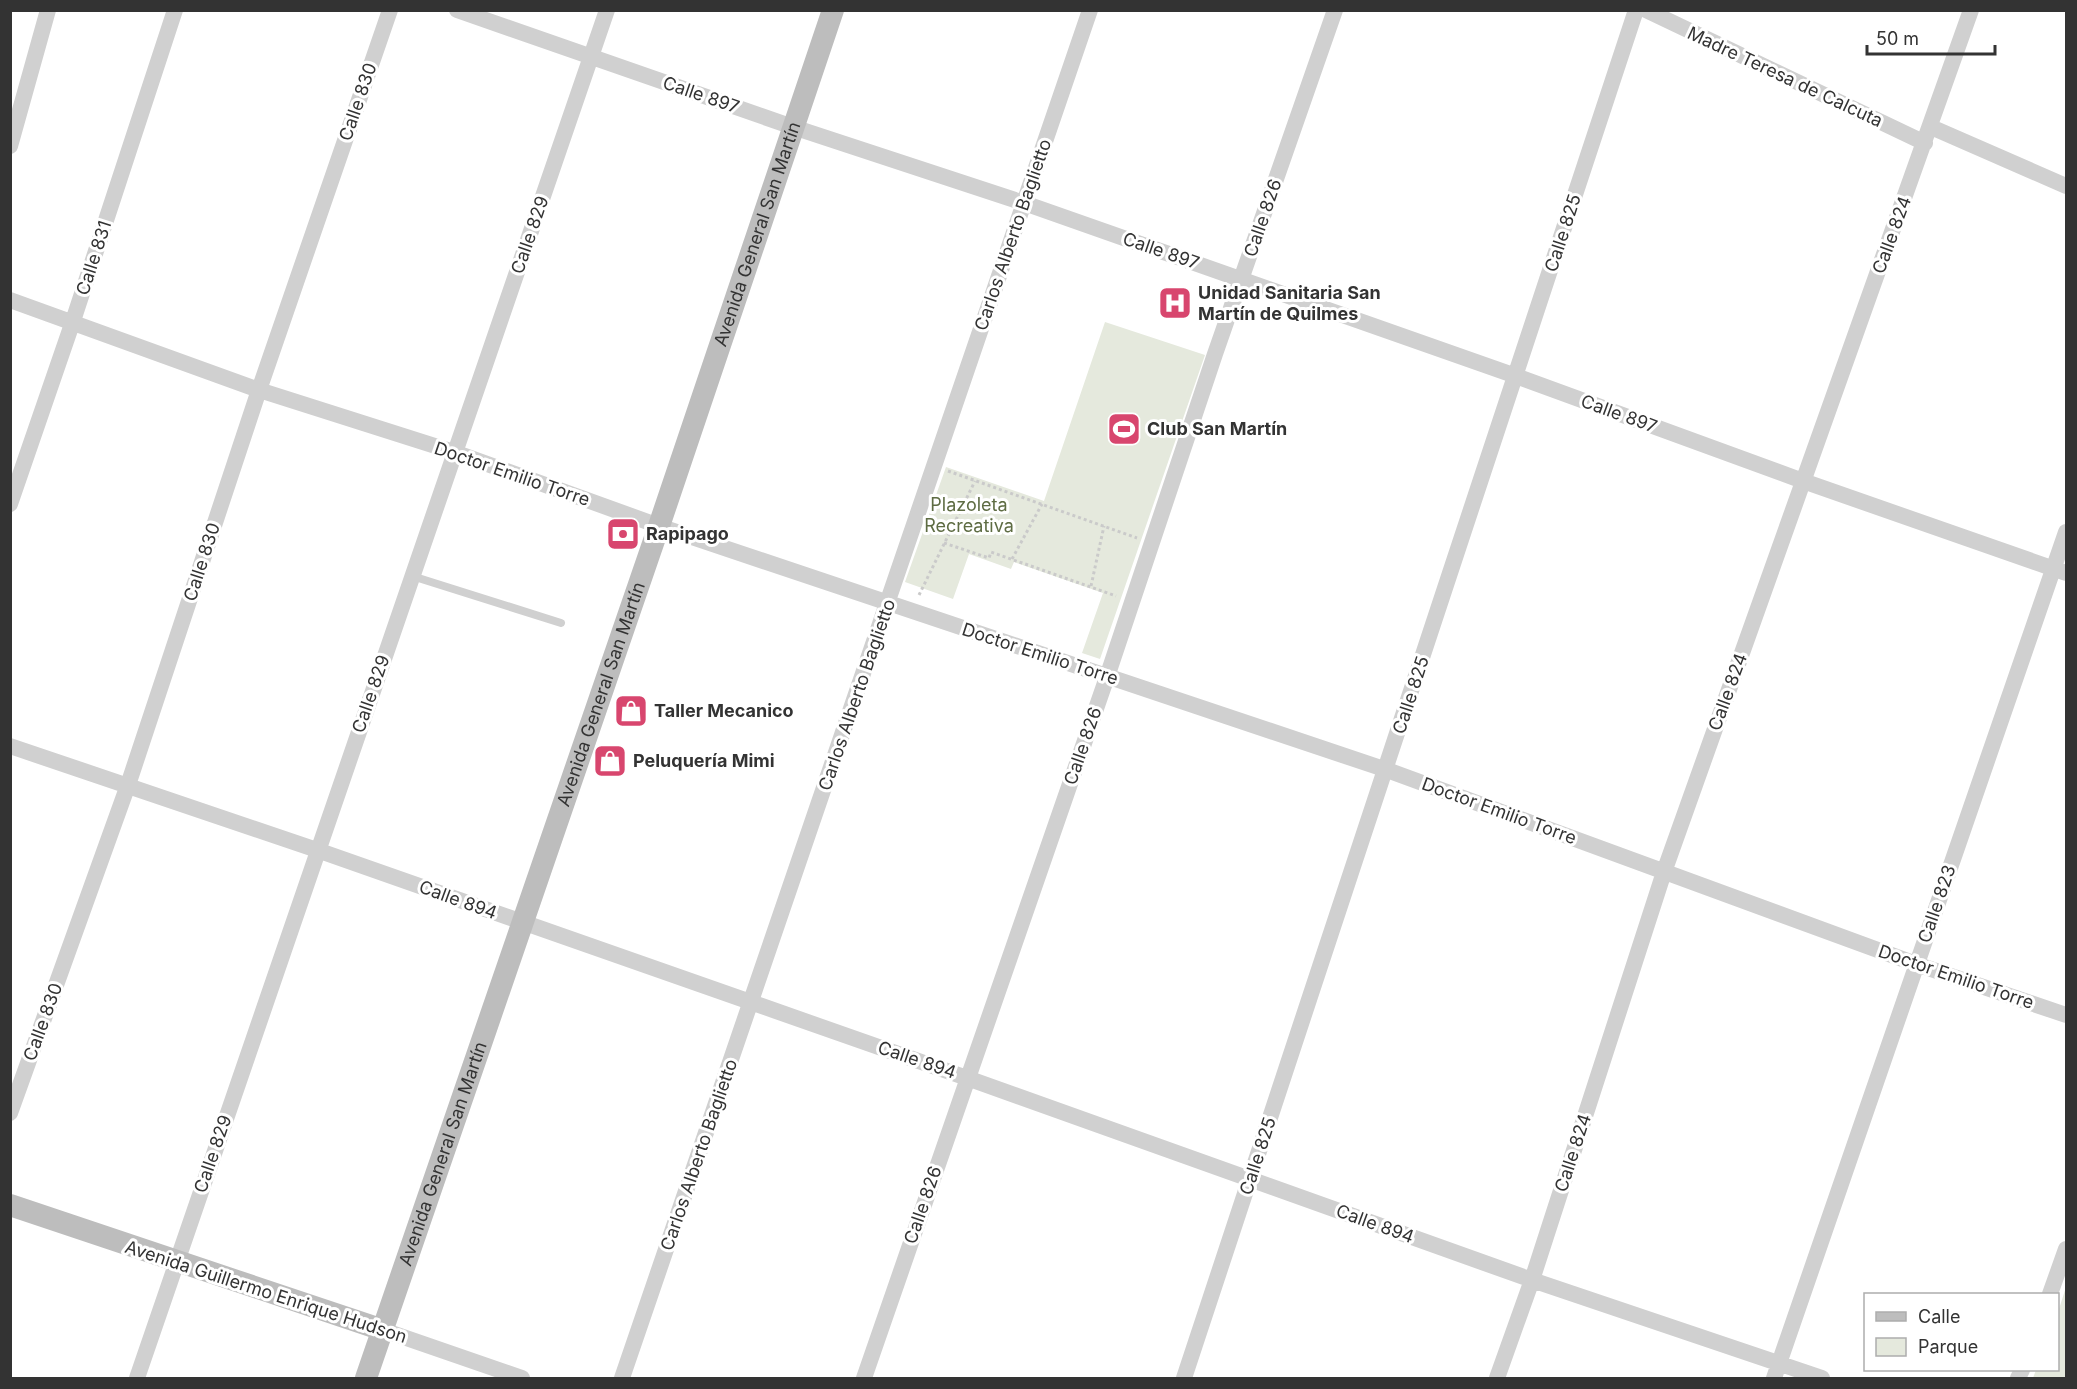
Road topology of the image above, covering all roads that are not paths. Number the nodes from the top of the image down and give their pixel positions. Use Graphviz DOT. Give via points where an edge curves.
graph roads {
  1 [pos="48,10"];
  2 [pos="175,10"];
  3 [pos="390,10"];
  4 [pos="457,10"];
  5 [pos="607,10"];
  6 [pos="833,10"];
  7 [pos="1090,10"];
  8 [pos="1335,10"];
  9 [pos="1636,10"];
  10 [pos="1646,10"];
  11 [pos="1971,10"];
  12 [pos="591,58"];
  13 [pos="793,127"];
  14 [pos="1928,135"];
  15 [pos="10,146"];
  16 [pos="2067,186"];
  17 [pos="1024,203"];
  18 [pos="1241,279"];
  19 [pos="10,300"];
  20 [pos="72,324"];
  21 [pos="1516,375"];
  22 [pos="259,390"];
  23 [pos="454,453"];
  24 [pos="1803,481"];
  25 [pos="10,504"];
  26 [pos="659,526"];
  27 [pos="2067,532"];
  28 [pos="2060,571"];
  29 [pos="412,576"];
  30 [pos="888,604"];
  31 [pos="561,623"];
  32 [pos="1107,677"];
  33 [pos="10,746"];
  34 [pos="1387,770"];
  35 [pos="128,785"];
  36 [pos="317,850"];
  37 [pos="1664,872"];
  38 [pos="523,923"];
  39 [pos="1916,964"];
  40 [pos="752,1002"];
  41 [pos="2067,1014"];
  42 [pos="967,1077"];
  43 [pos="10,1113"];
  44 [pos="1251,1179"];
  45 [pos="10,1205"];
  46 [pos="2067,1250"];
  47 [pos="176,1262"];
  48 [pos="1532,1280"];
  49 [pos="2050,1293"];
  50 [pos="383,1330"];
  51 [pos="1776,1371"];
  52 [pos="137,1378"];
  53 [pos="366,1378"];
  54 [pos="522,1378"];
  55 [pos="622,1378"];
  56 [pos="864,1378"];
  57 [pos="1185,1378"];
  58 [pos="1497,1378"];
  59 [pos="1822,1378"];
  1 -- 15 [label="street"];
  2 -- 20 [label="street, Calle 831"];
  3 -- 22 [label="street, Calle 830"];
  4 -- 12 [label="street, Calle 897"];
  5 -- 12 [label="street, Calle 829"];
  6 -- 13 [label="main road, Avenida General San Martín"];
  7 -- 17 [label="street, Carlos Alberto Baglietto"];
  8 -- 18 [label="street, Calle 826"];
  9 -- 21 [label="street, Calle 825"];
  10 -- 14 [label="street, Madre Teresa de Calcuta"];
  11 -- 14 [label="street, Calle 824"];
  12 -- 13 [label="street, Calle 897"];
  12 -- 23 [label="street, Calle 829"];
  13 -- 17 [label="street, Calle 897"];
  13 -- 26 [label="main road, Avenida General San Martín"];
  14 -- 16 [label="street, Madre Teresa de Calcuta"];
  14 -- 24 [label="street, Calle 824"];
  17 -- 18 [label="street, Calle 897"];
  17 -- 30 [label="street, Carlos Alberto Baglietto"];
  18 -- 21 [label="street, Calle 897"];
  18 -- 32 [label="street, Calle 826"];
  19 -- 20 [label="street, Doctor Emilio Torre"];
  20 -- 22 [label="street, Doctor Emilio Torre"];
  20 -- 25 [label="street, Calle 831"];
  21 -- 24 [label="street, Calle 897"];
  21 -- 34 [label="street, Calle 825"];
  22 -- 23 [label="street, Doctor Emilio Torre"];
  22 -- 35 [label="street, Calle 830"];
  23 -- 26 [label="street, Doctor Emilio Torre"];
  23 -- 29 [label="street, Calle 829"];
  24 -- 28 [label="street, Calle 897"];
  24 -- 37 [label="street, Calle 824"];
  26 -- 30 [label="street, Doctor Emilio Torre"];
  26 -- 38 [label="main road, Avenida General San Martín"];
  27 -- 28 [label="street, Calle 823"];
  28 -- 39 [label="street, Calle 823"];
  29 -- 31 [label="lane"];
  29 -- 36 [label="street, Calle 829"];
  30 -- 32 [label="street, Doctor Emilio Torre"];
  30 -- 40 [label="street, Carlos Alberto Baglietto"];
  32 -- 34 [label="street, Doctor Emilio Torre"];
  32 -- 42 [label="street, Calle 826"];
  33 -- 35 [label="street, Calle 894"];
  34 -- 37 [label="street, Doctor Emilio Torre"];
  34 -- 44 [label="street, Calle 825"];
  35 -- 36 [label="street, Calle 894"];
  35 -- 43 [label="street, Calle 830"];
  36 -- 38 [label="street, Calle 894"];
  36 -- 47 [label="street, Calle 829"];
  37 -- 39 [label="street, Doctor Emilio Torre"];
  37 -- 48 [label="street, Calle 824"];
  38 -- 40 [label="street, Calle 894"];
  38 -- 50 [label="main road, Avenida General San Martín"];
  39 -- 41 [label="street, Doctor Emilio Torre"];
  39 -- 51 [label="street, Calle 823"];
  40 -- 42 [label="street, Calle 894"];
  40 -- 55 [label="street, Carlos Alberto Baglietto"];
  42 -- 44 [label="street, Calle 894"];
  42 -- 56 [label="street, Calle 826"];
  44 -- 48 [label="street, Calle 894"];
  44 -- 57 [label="street, Calle 825"];
  45 -- 47 [label="main road, Avenida Guillermo Enrique Hudson"];
  46 -- 49 [label="street"];
  47 -- 50 [label="main road, Avenida Guillermo Enrique Hudson"];
  47 -- 52 [label="street, Calle 829"];
  48 -- 51 [label="street, Calle 894"];
  48 -- 58 [label="street, Calle 824"];
  50 -- 53 [label="main road, Avenida General San Martín"];
  50 -- 54 [label="street, Avenida Guillermo Enrique Hudson"];
  51 -- 59 [label="street, Calle 894"];
}
